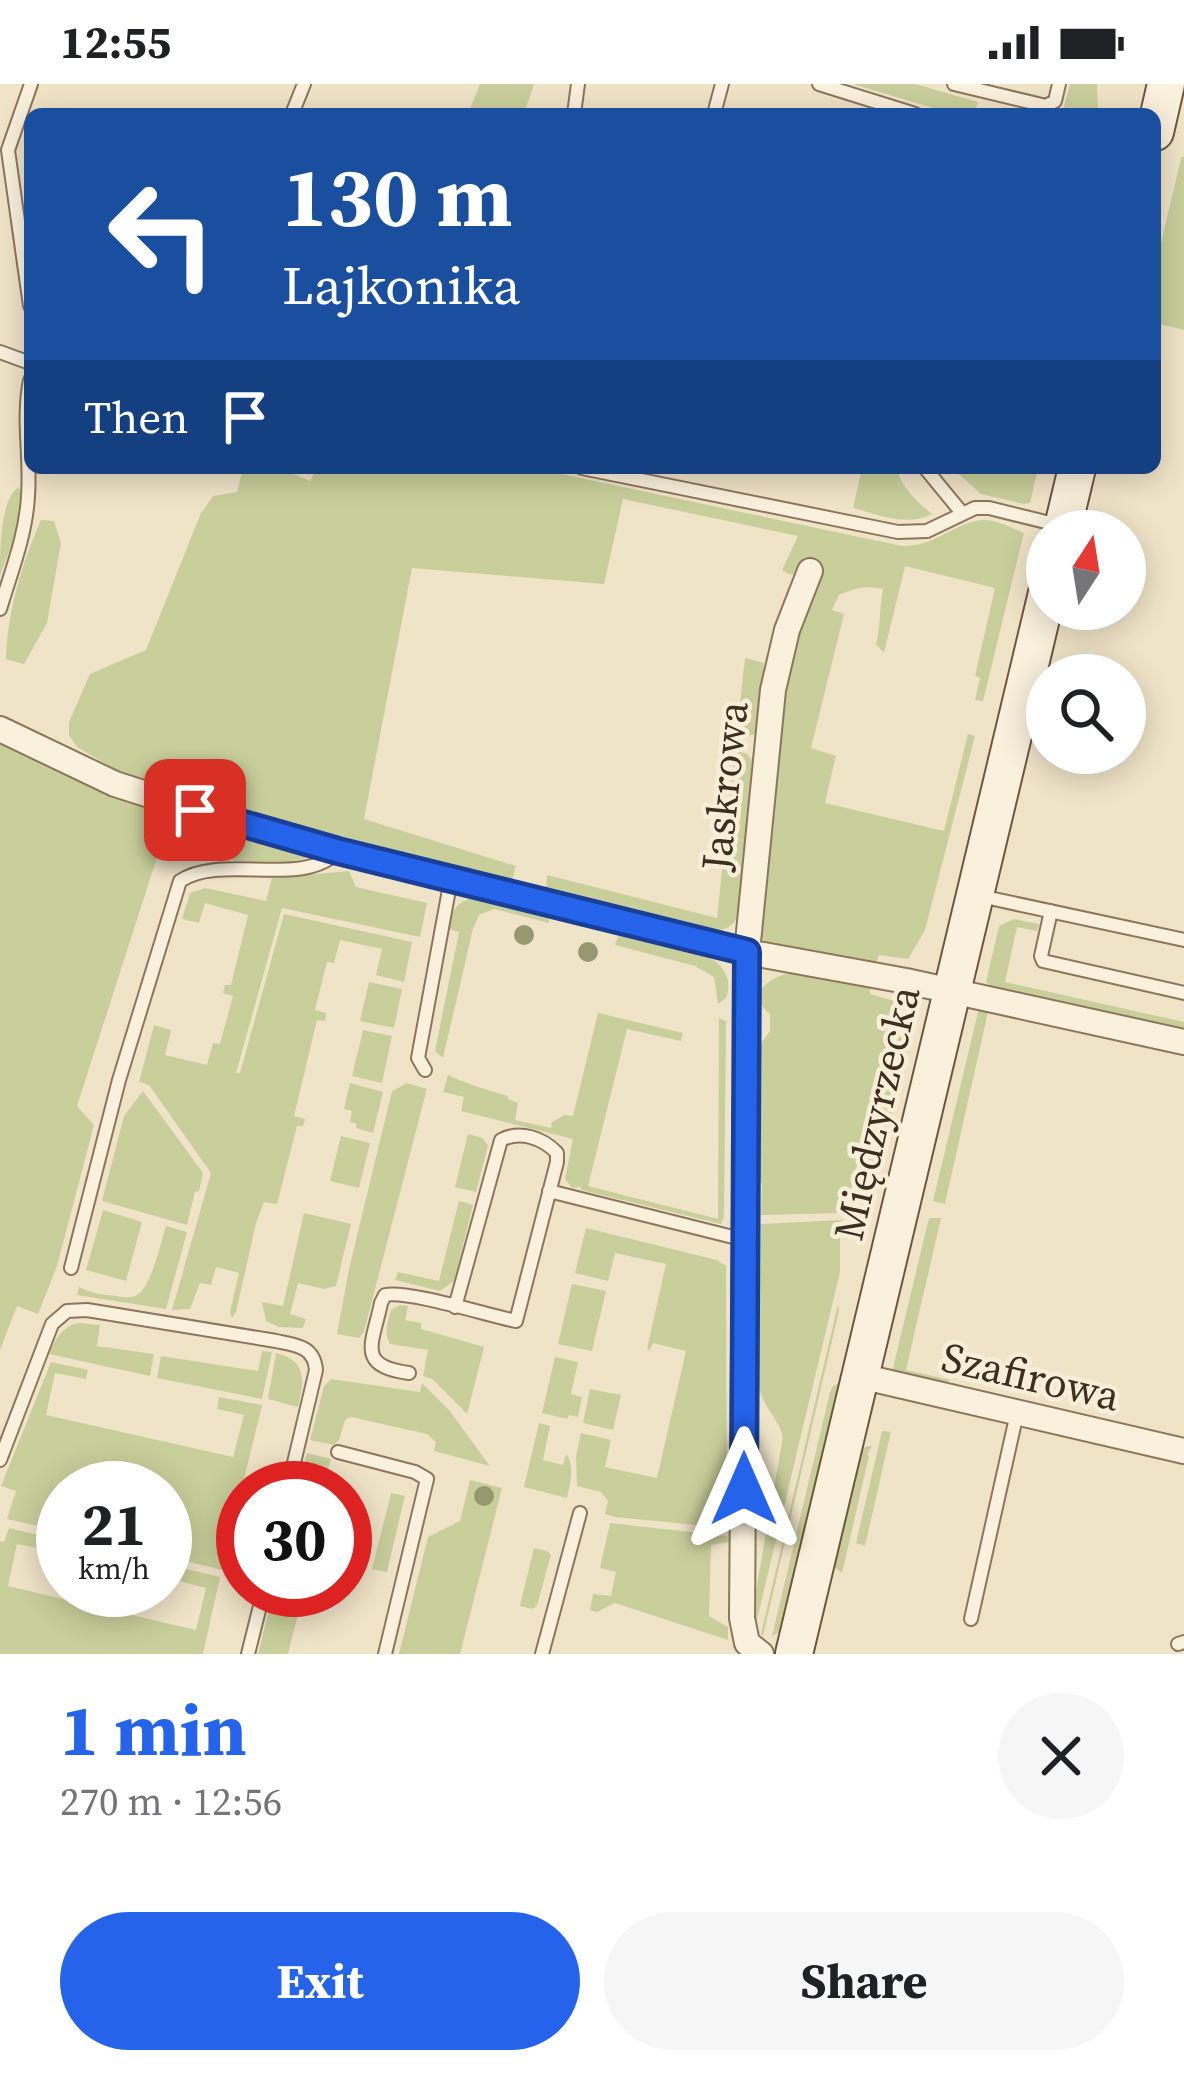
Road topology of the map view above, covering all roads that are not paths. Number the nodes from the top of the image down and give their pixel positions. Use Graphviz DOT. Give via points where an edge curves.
graph roads {
  1 [pos="31,84"];
  2 [pos="819,84"];
  3 [pos="953,84"];
  4 [pos="1059,84"];
  5 [pos="897,108"];
  6 [pos="24,263"];
  7 [pos="29,474"];
  8 [pos="612,474"];
  9 [pos="930,474"];
  10 [pos="1076,474"];
  11 [pos="1067,510"];
  12 [pos="962,512"];
  13 [pos="1026,519"];
  14 [pos="810,571"];
  15 [pos="0,609"];
  16 [pos="1038,630"];
  17 [pos="0,729"];
  18 [pos="338,851"];
  19 [pos="452,880"];
  20 [pos="975,894"];
  21 [pos="1051,911"];
  22 [pos="1184,940"];
  23 [pos="747,952"];
  24 [pos="951,991"];
  25 [pos="1184,993"];
  26 [pos="1184,1042"];
  27 [pos="425,1070"];
  28 [pos="549,1190"];
  29 [pos="746,1240"];
  30 [pos="71,1268"];
  31 [pos="455,1307"];
  32 [pos="409,1373"];
  33 [pos="860,1376"];
  34 [pos="1017,1413"];
  35 [pos="1184,1451"];
  36 [pos="338,1452"];
  37 [pos="0,1460"];
  38 [pos="294,1461"];
  39 [pos="580,1514"];
  40 [pos="257,1617"];
  41 [pos="970,1618"];
  42 [pos="248,1654"];
  43 [pos="386,1654"];
  44 [pos="542,1654"];
  45 [pos="761,1654"];
  46 [pos="794,1654"];
  1 -- 6 [label="lane" via="8,150"];
  2 -- 5 [label="lane"];
  3 -- 4 [label="lane" via="1046,106"];
  7 -- 15 [label="lane" via="25,526"];
  8 -- 12 [label="lane" via="898,532 927,530"];
  9 -- 12 [label="lane"];
  10 -- 11 [label="main road"];
  12 -- 13 [label="lane" via="989,508"];
  14 -- 23 [label="street, Jaskrowa" via="773,690"];
  16 -- 20 [label="main road, Międzyrzecka"];
  17 -- 18 [label="street" via="115,784"];
  18 -- 19 [label="street"];
  18 -- 30 [label="lane" via="321,864 218,869 180,881"];
  19 -- 23 [label="street"];
  19 -- 27 [label="lane" via="418,1058"];
  20 -- 21 [label="lane"];
  20 -- 24 [label="main road, Międzyrzecka"];
  21 -- 22 [label="lane"];
  21 -- 25 [label="lane" via="1042,961"];
  23 -- 24 [label="street"];
  23 -- 29 [label="street, Jaskrowa"];
  24 -- 26 [label="street"];
  24 -- 33 [label="main road, Międzyrzecka"];
  28 -- 29 [label="lane"];
  28 -- 31 [label="lane" via="516,1321"];
  28 -- 31 [label="lane" via="557,1153 519,1135 502,1140"];
  29 -- 45 [label="street, Jaskrowa" via="742,1618 747,1643"];
  31 -- 32 [label="lane" via="385,1295 371,1354 376,1364"];
  33 -- 34 [label="street, Szafirowa"];
  33 -- 46 [label="main road, Międzyrzecka"];
  34 -- 35 [label="street, Szafirowa"];
  34 -- 41 [label="lane"];
  36 -- 43 [label="lane" via="427,1480"];
  37 -- 38 [label="lane" via="52,1324 67,1311 87,1310 308,1350 316,1370"];
  39 -- 44 [label="lane"];
  40 -- 42 [label="lane"];
}
